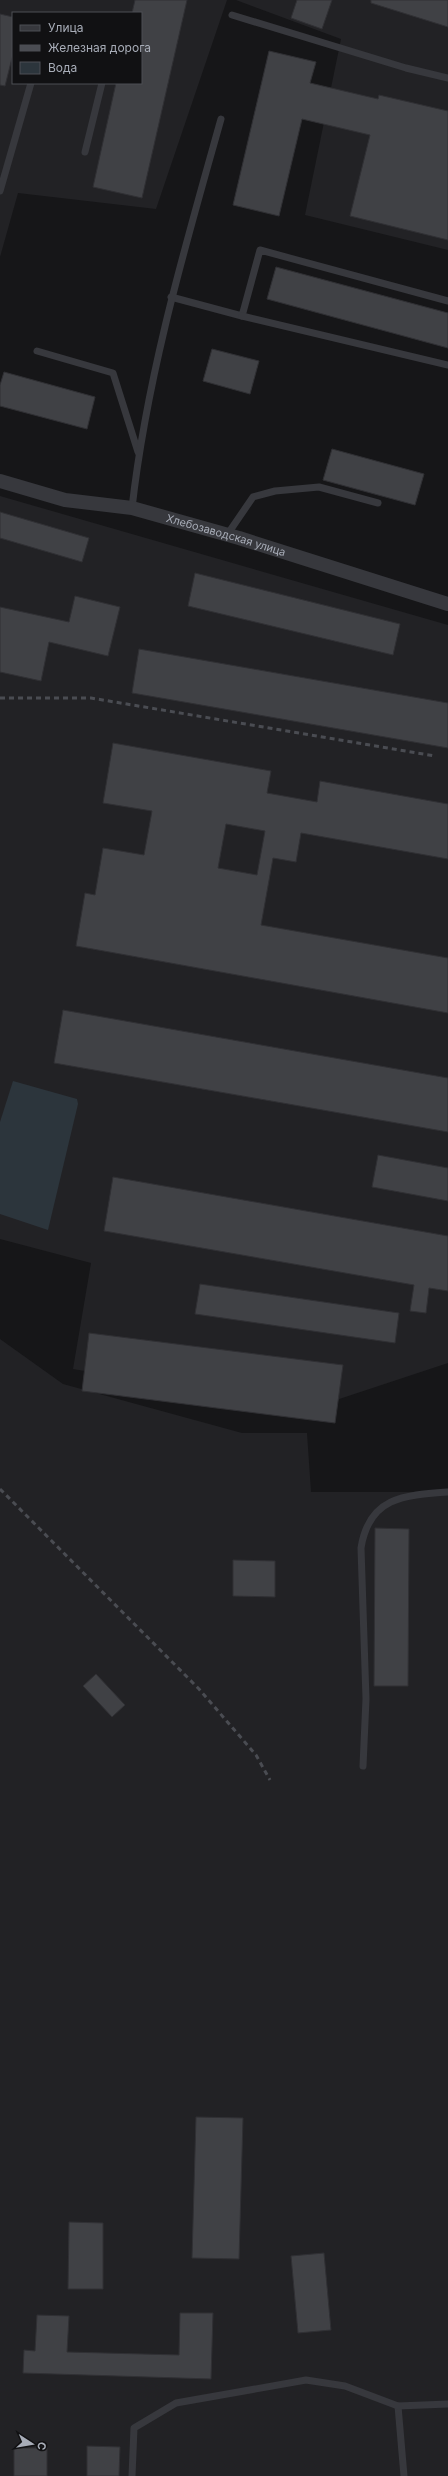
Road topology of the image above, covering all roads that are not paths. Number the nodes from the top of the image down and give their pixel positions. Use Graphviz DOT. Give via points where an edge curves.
graph roads {
  1 [pos="232,15"];
  2 [pos="448,78"];
  3 [pos="31,84"];
  4 [pos="102,84"];
  5 [pos="221,119"];
  6 [pos="85,152"];
  7 [pos="0,191"];
  8 [pos="171,297"];
  9 [pos="448,301"];
  10 [pos="242,316"];
  11 [pos="37,351"];
  12 [pos="448,365"];
  13 [pos="138,452"];
  14 [pos="0,481"];
  15 [pos="378,503"];
  16 [pos="132,508"];
  17 [pos="227,534"];
  18 [pos="448,604"];
  19 [pos="448,1492"];
  20 [pos="363,1766"];
  21 [pos="448,2404"];
  22 [pos="398,2406"];
  23 [pos="132,2476"];
  24 [pos="404,2476"];
  1 -- 2 [label="lane" via="406,68"];
  3 -- 7 [label="lane"];
  4 -- 6 [label="lane"];
  5 -- 8 [label="lane"];
  8 -- 10 [label="lane"];
  8 -- 13 [label="lane"];
  9 -- 10 [label="lane" via="260,250"];
  10 -- 12 [label="lane"];
  11 -- 13 [label="lane" via="114,373"];
  13 -- 16 [label="lane"];
  14 -- 16 [label="street, Хлебозаводская улица" via="65,500"];
  15 -- 17 [label="lane" via="319,487 275,491 253,497"];
  16 -- 17 [label="street, Хлебозаводская улица"];
  17 -- 18 [label="street, Хлебозаводская улица"];
  19 -- 20 [label="lane" via="416,1494 386,1502 363,1532 361,1548 366,1699"];
  21 -- 22 [label="lane"];
  22 -- 23 [label="lane" via="345,2386 306,2380 176,2403 134,2428"];
  22 -- 24 [label="lane"];
}
